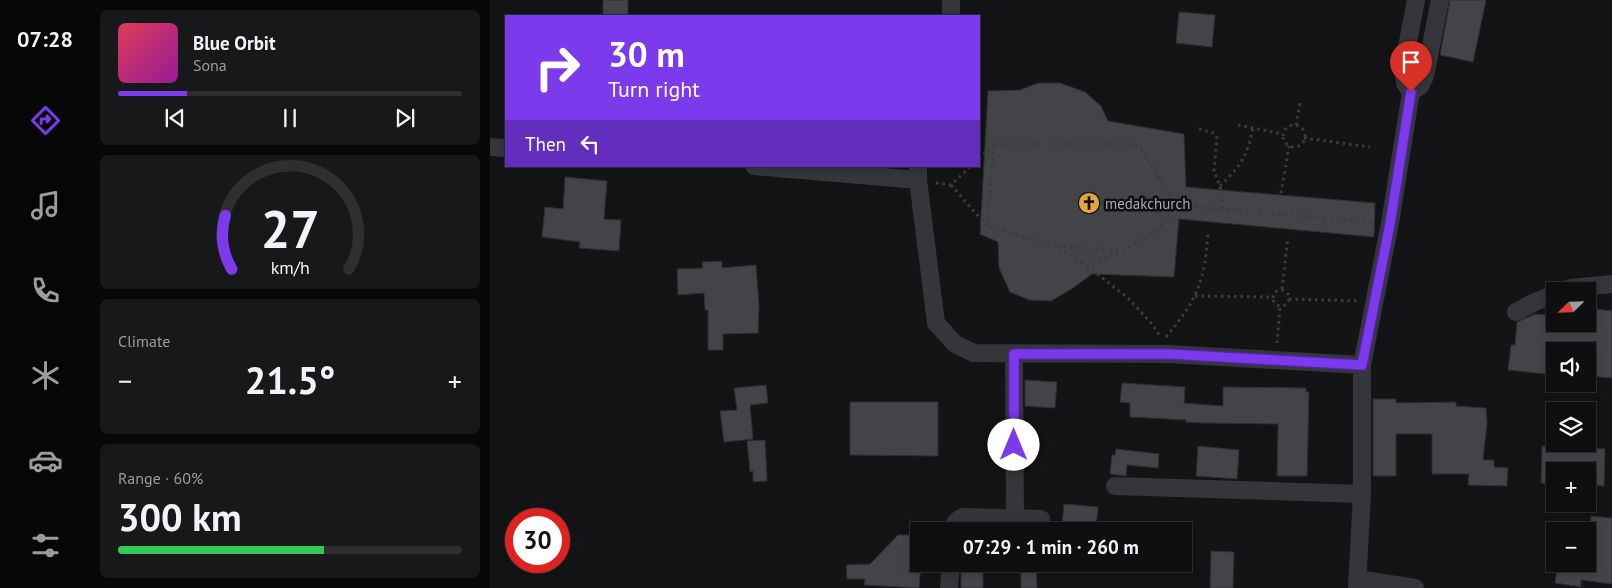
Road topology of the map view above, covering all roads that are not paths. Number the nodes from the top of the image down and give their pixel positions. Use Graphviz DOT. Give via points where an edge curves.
graph roads {
  1 [pos="952,0"];
  2 [pos="1416,0"];
  3 [pos="1440,0"];
  4 [pos="951,15"];
  5 [pos="1411,92"];
  6 [pos="490,147"];
  7 [pos="505,148"];
  8 [pos="777,167"];
  9 [pos="918,173"];
  10 [pos="1612,284"];
  11 [pos="1596,286"];
  12 [pos="1546,298"];
  13 [pos="1516,312"];
  14 [pos="1014,354"];
  15 [pos="1362,365"];
  16 [pos="1115,486"];
  17 [pos="1362,494"];
  18 [pos="1014,518"];
  19 [pos="1041,519"];
  20 [pos="955,522"];
  21 [pos="950,572"];
  22 [pos="1357,583"];
  23 [pos="949,588"];
  24 [pos="1415,588"];
  1 -- 4 [label="street"];
  2 -- 5 [label="street" via="1403,68 1405,83"];
  3 -- 5 [label="street" via="1425,76 1420,86"];
  5 -- 15 [label="street" via="1390,224"];
  6 -- 7 [label="street"];
  8 -- 9 [label="street"];
  9 -- 14 [label="street" via="936,323 956,344 974,353"];
  10 -- 11 [label="street"];
  12 -- 13 [label="street"];
  14 -- 15 [label="street" via="1169,354"];
  14 -- 18 [label="street"];
  15 -- 17 [label="street"];
  16 -- 17 [label="street"];
  17 -- 22 [label="street"];
  18 -- 19 [label="street"];
  18 -- 20 [label="street" via="963,517"];
  21 -- 23 [label="street"];
  22 -- 24 [label="street"];
}
